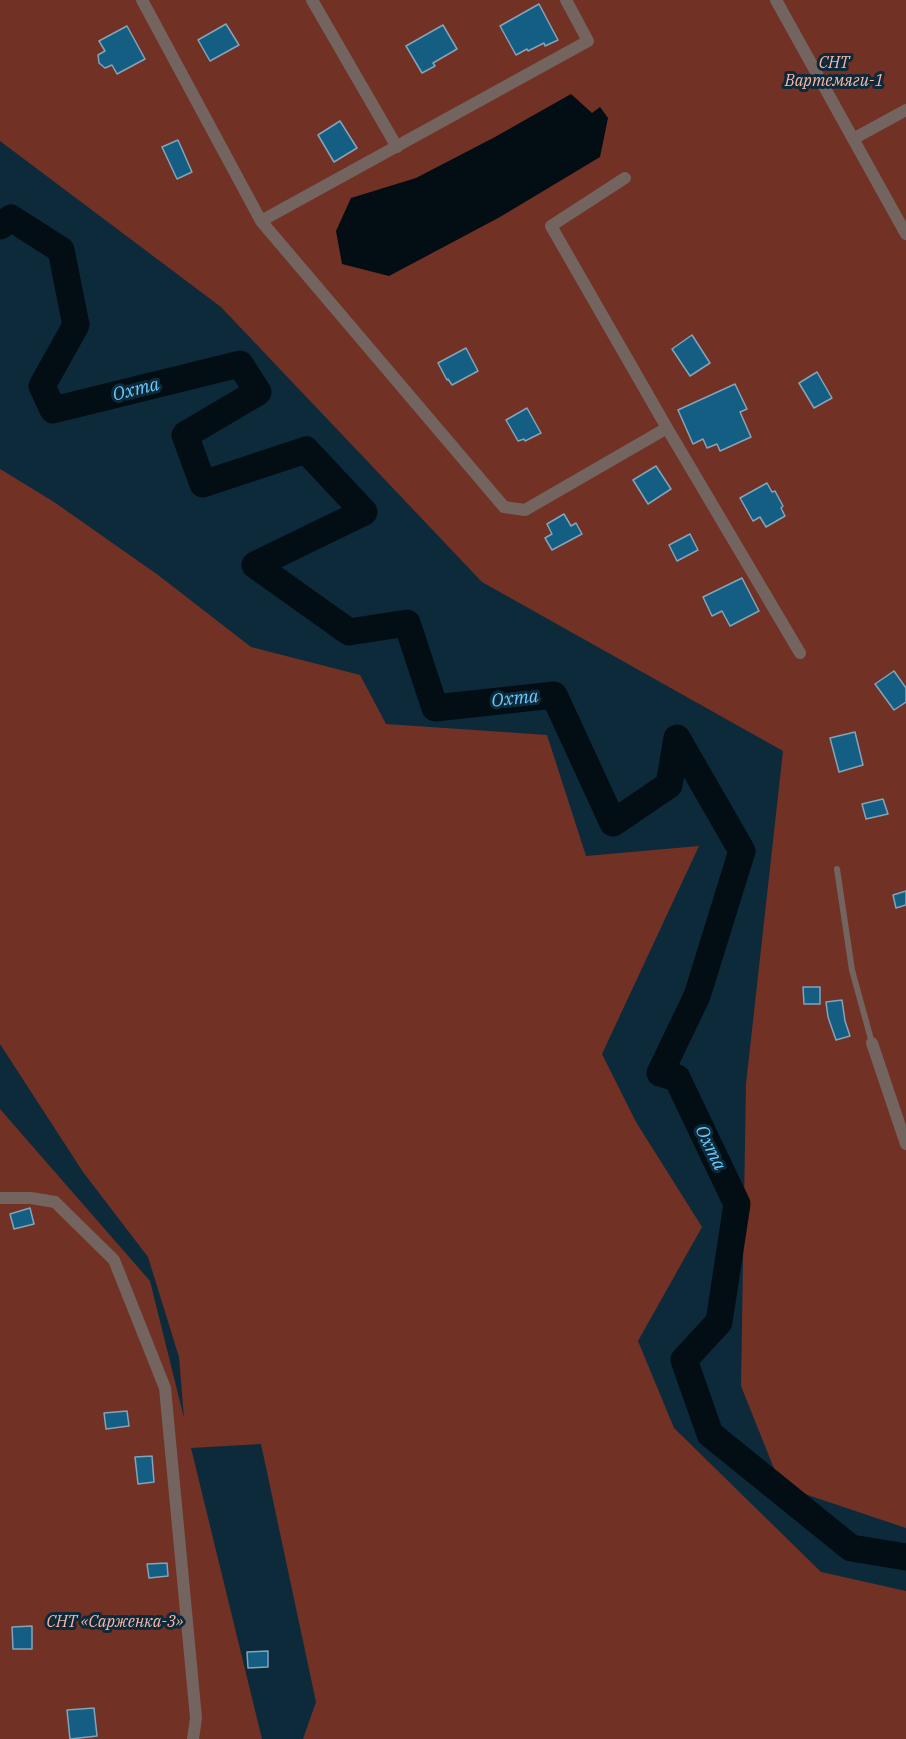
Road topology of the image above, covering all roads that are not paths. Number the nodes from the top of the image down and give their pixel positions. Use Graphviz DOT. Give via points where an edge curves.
graph roads {
  1 [pos="142,0"];
  2 [pos="312,0"];
  3 [pos="566,0"];
  4 [pos="776,0"];
  5 [pos="906,110"];
  6 [pos="853,139"];
  7 [pos="397,147"];
  8 [pos="625,178"];
  9 [pos="261,221"];
  10 [pos="906,234"];
  11 [pos="667,428"];
  12 [pos="800,653"];
  13 [pos="837,869"];
  14 [pos="872,1042"];
  15 [pos="906,1144"];
  16 [pos="0,1198"];
  17 [pos="194,1739"];
  1 -- 9 [label="street"];
  2 -- 7 [label="street"];
  3 -- 7 [label="street" via="588,41"];
  4 -- 6 [label="street"];
  5 -- 6 [label="street"];
  6 -- 10 [label="street"];
  7 -- 9 [label="street"];
  8 -- 11 [label="street" via="551,226"];
  9 -- 11 [label="street" via="504,507 525,510"];
  11 -- 12 [label="street"];
  13 -- 14 [label="lane" via="852,970"];
  14 -- 15 [label="street"];
  16 -- 17 [label="street" via="55,1202 114,1260 165,1388 196,1718"];
}
